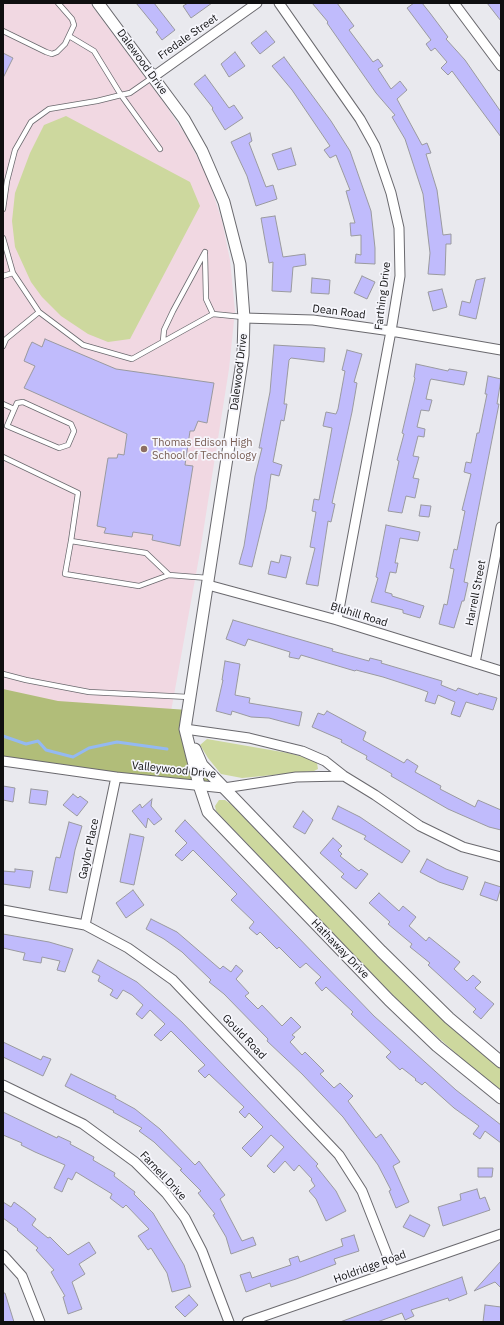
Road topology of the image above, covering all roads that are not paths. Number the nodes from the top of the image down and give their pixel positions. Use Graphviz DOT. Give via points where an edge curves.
graph roads {
  1 [pos="58,3"];
  2 [pos="98,3"];
  3 [pos="257,3"];
  4 [pos="279,3"];
  5 [pos="454,3"];
  6 [pos="3,31"];
  7 [pos="68,36"];
  8 [pos="501,66"];
  9 [pos="153,77"];
  10 [pos="121,95"];
  11 [pos="160,149"];
  12 [pos="3,209"];
  13 [pos="3,238"];
  14 [pos="12,273"];
  15 [pos="3,276"];
  16 [pos="39,312"];
  17 [pos="213,314"];
  18 [pos="244,318"];
  19 [pos="391,331"];
  20 [pos="163,341"];
  21 [pos="3,346"];
  22 [pos="501,350"];
  23 [pos="3,404"];
  24 [pos="14,409"];
  25 [pos="3,457"];
  26 [pos="501,527"];
  27 [pos="71,541"];
  28 [pos="169,575"];
  29 [pos="208,581"];
  30 [pos="337,620"];
  31 [pos="475,663"];
  32 [pos="501,671"];
  33 [pos="3,674"];
  34 [pos="190,697"];
  35 [pos="185,729"];
  36 [pos="3,761"];
  37 [pos="344,776"];
  38 [pos="116,777"];
  39 [pos="199,785"];
  40 [pos="224,788"];
  41 [pos="501,858"];
  42 [pos="3,910"];
  43 [pos="85,926"];
  44 [pos="501,1062"];
  45 [pos="3,1085"];
  46 [pos="501,1098"];
  47 [pos="501,1234"];
  48 [pos="3,1255"];
  49 [pos="392,1270"];
  50 [pos="40,1322"];
  51 [pos="229,1322"];
  52 [pos="247,1322"];
  1 -- 7 [label="lane" via="74,25"];
  2 -- 9 [label="street, Dalewood Drive"];
  3 -- 9 [label="street, Fredale Street"];
  4 -- 19 [label="street, Farthing Drive" via="360,119 375,146 391,193 399,228 400,276"];
  5 -- 8 [label="street"];
  6 -- 7 [label="lane" via="52,54 61,50"];
  7 -- 10 [label="lane" via="94,51"];
  9 -- 10 [label="lane" via="130,93"];
  9 -- 18 [label="street, Dalewood Drive" via="186,122 202,150 224,202 240,264"];
  10 -- 11 [label="lane"];
  10 -- 12 [label="lane" via="49,109 31,122 15,150"];
  13 -- 14 [label="lane"];
  14 -- 15 [label="lane"];
  14 -- 16 [label="lane"];
  16 -- 20 [label="lane" via="83,345 132,359"];
  16 -- 21 [label="lane" via="6,339"];
  17 -- 18 [label="lane"];
  17 -- 20 [label="lane"];
  17 -- 20 [label="lane" via="206,299 205,252 164,330"];
  18 -- 19 [label="street, Dean Road" via="313,320"];
  18 -- 29 [label="street, Dalewood Drive" via="242,359"];
  19 -- 22 [label="street, Dean Road"];
  19 -- 30 [label="street, Farthing Drive"];
  23 -- 24 [label="lane"];
  24 -- 24 [label="lane" via="17,403 23,402 71,424 74,431 68,445 59,448 7,426"];
  25 -- 27 [label="lane" via="78,493"];
  26 -- 31 [label="street, Harrell Street"];
  27 -- 28 [label="lane" via="146,553"];
  27 -- 28 [label="lane" via="65,574 139,586"];
  28 -- 29 [label="lane"];
  29 -- 30 [label="street, Bluhill Road"];
  29 -- 34 [label="street, Dalewood Drive"];
  30 -- 31 [label="street, Bluhill Road"];
  31 -- 32 [label="street, Bluhill Road"];
  33 -- 34 [label="lane" via="89,692"];
  34 -- 35 [label="street, Dalewood Drive"];
  35 -- 37 [label="street" via="249,738 302,751 325,761"];
  35 -- 39 [label="street, Dalewood Drive"];
  35 -- 40 [label="street" via="202,765"];
  36 -- 38 [label="street, Valleywood Drive"];
  37 -- 40 [label="street, Valleywood Drive" via="296,777"];
  37 -- 41 [label="street" via="420,826 463,847"];
  38 -- 39 [label="street, Valleywood Drive"];
  38 -- 43 [label="street, Gaylor Place"];
  39 -- 40 [label="street, Valleywood Drive"];
  39 -- 46 [label="street, Hathaway Drive" via="208,812 389,1000 437,1046"];
  40 -- 44 [label="street" via="449,1018"];
  42 -- 43 [label="street, Gould Road"];
  43 -- 49 [label="street, Gould Road" via="128,948 173,980 318,1130 340,1155 362,1191"];
  45 -- 51 [label="street, Farnell Drive" via="83,1124 135,1162 166,1193 185,1218 202,1251"];
  47 -- 49 [label="street, Holdridge Road"];
  48 -- 50 [label="street" via="22,1276"];
  49 -- 52 [label="street, Holdridge Road"];
}
